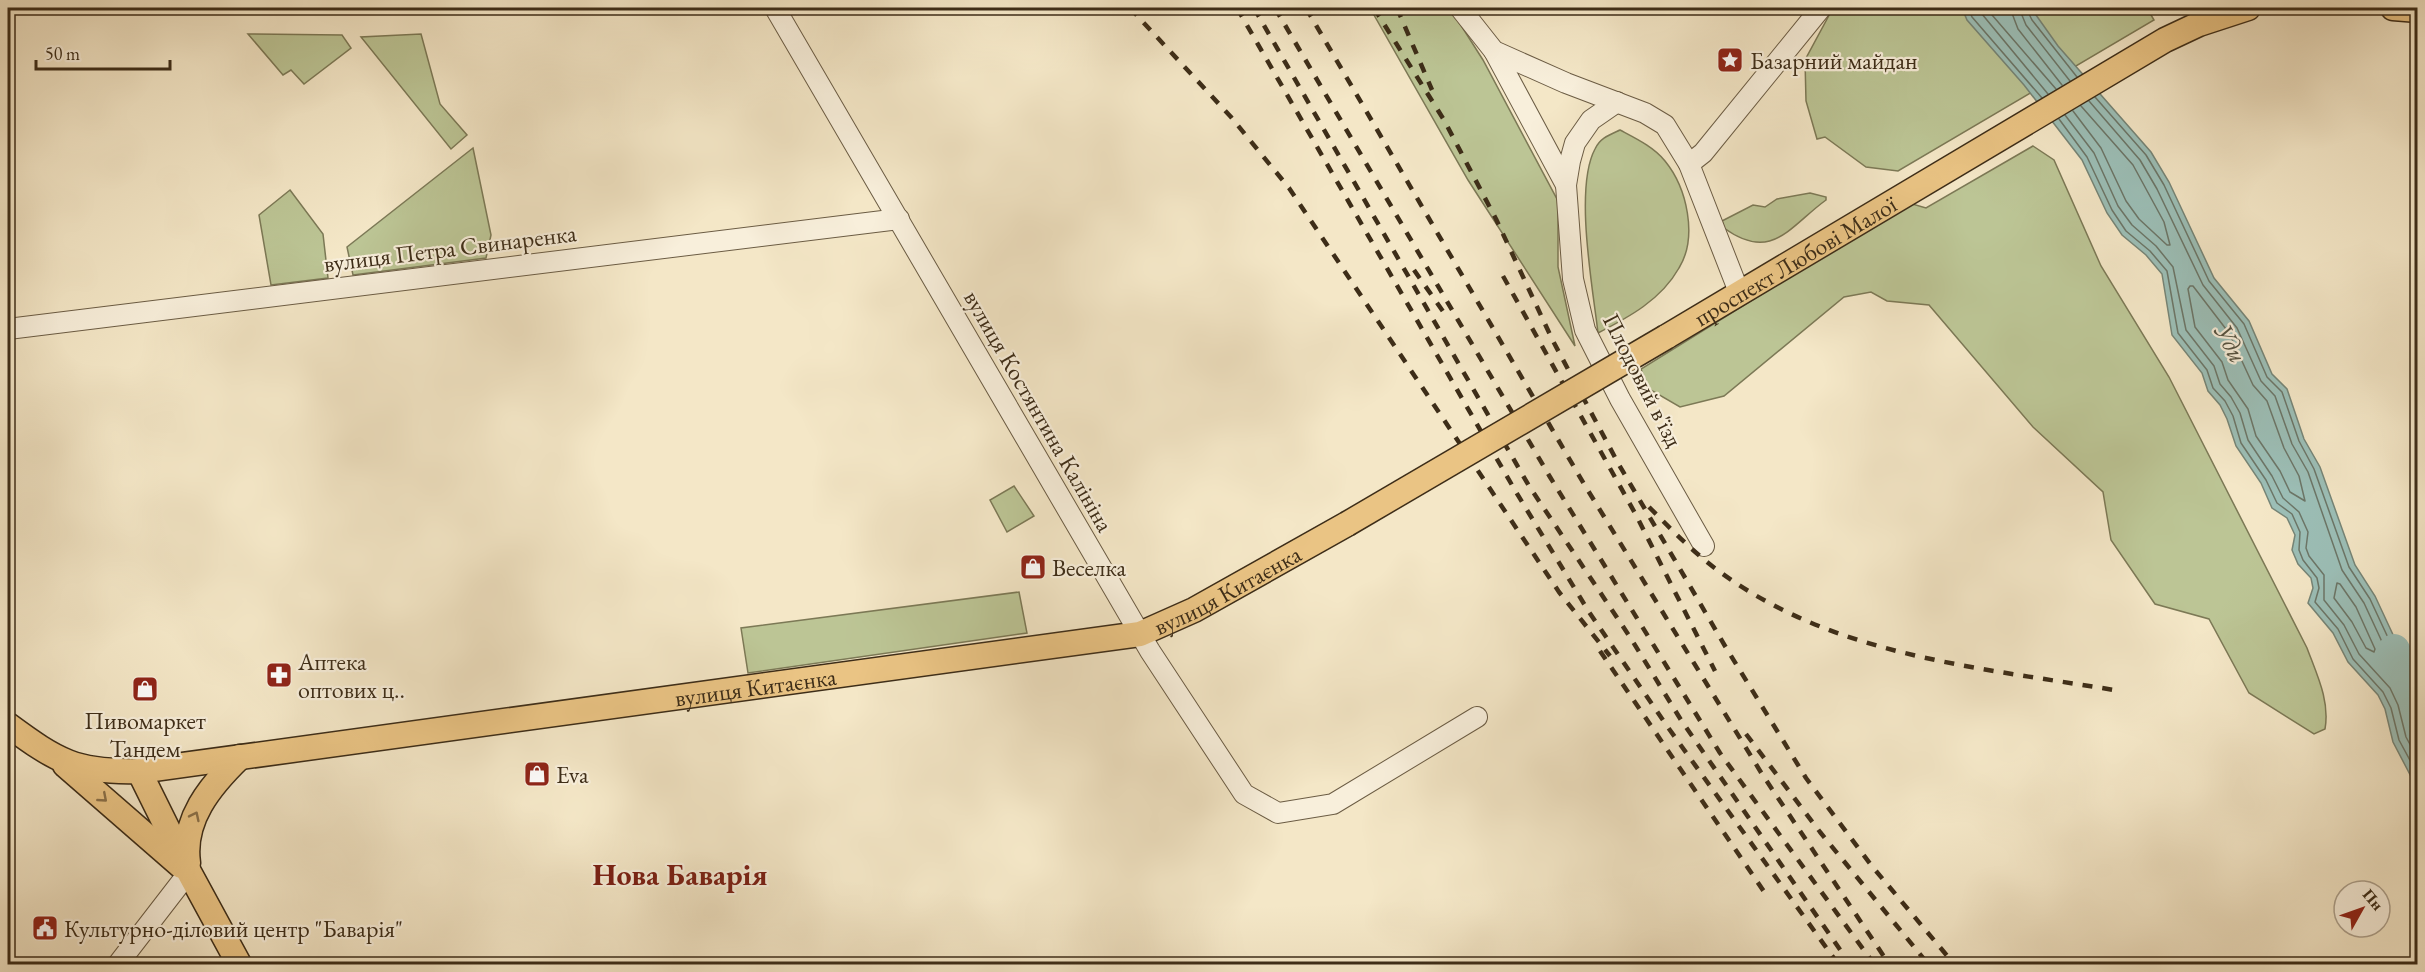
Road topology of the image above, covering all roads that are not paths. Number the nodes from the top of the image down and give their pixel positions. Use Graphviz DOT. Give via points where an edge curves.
graph roads {
  1 [pos="775,8"];
  2 [pos="1460,8"];
  3 [pos="1821,8"];
  4 [pos="2248,8"];
  5 [pos="2393,8"];
  6 [pos="2418,10"];
  7 [pos="1494,51"];
  8 [pos="1617,102"];
  9 [pos="1689,164"];
  10 [pos="1566,185"];
  11 [pos="898,219"];
  12 [pos="1739,292"];
  13 [pos="8,328"];
  14 [pos="1347,524"];
  15 [pos="1704,546"];
  16 [pos="1140,634"];
  17 [pos="1477,717"];
  18 [pos="8,725"];
  19 [pos="240,757"];
  20 [pos="59,759"];
  21 [pos="139,771"];
  22 [pos="189,872"];
  23 [pos="118,964"];
  24 [pos="239,964"];
  1 -- 11 [label="street, вулиця Костянтина Калініна"];
  2 -- 7 [label="street"];
  3 -- 9 [label="street" via="1703,153"];
  4 -- 12 [label="main road, проспект Любові Малої" via="2165,40"];
  5 -- 6 [label="main road"];
  7 -- 8 [label="street"];
  7 -- 10 [label="street"];
  8 -- 9 [label="street" via="1665,125"];
  8 -- 10 [label="street, Плодовий в'їзд" via="1591,120 1575,143"];
  9 -- 12 [label="street"];
  10 -- 15 [label="street, Плодовий в'їзд" via="1573,279 1586,330 1620,399"];
  11 -- 13 [label="street, вулиця Петра Свинаренка"];
  11 -- 16 [label="street, вулиця Костянтина Калініна"];
  12 -- 14 [label="main road, проспект Любові Малої, bridge"];
  14 -- 16 [label="main road, вулиця Китаєнка" via="1194,610"];
  16 -- 17 [label="street, вулиця Костянтина Калініна" via="1244,794 1278,813 1333,804"];
  16 -- 19 [label="main road, вулиця Китаєнка"];
  18 -- 20 [label="main road"];
  19 -- 21 [label="main road, вулиця Китаєнка"];
  22 -- 19 [label="main road, one-way" via="185,844 188,830 219,776"];
  20 -- 21 [label="main road, вулиця Китаєнка" via="87,770"];
  20 -- 22 [label="main road, one-way"];
  21 -- 22 [label="main road"];
  22 -- 23 [label="street"];
  22 -- 24 [label="main road"];
}
